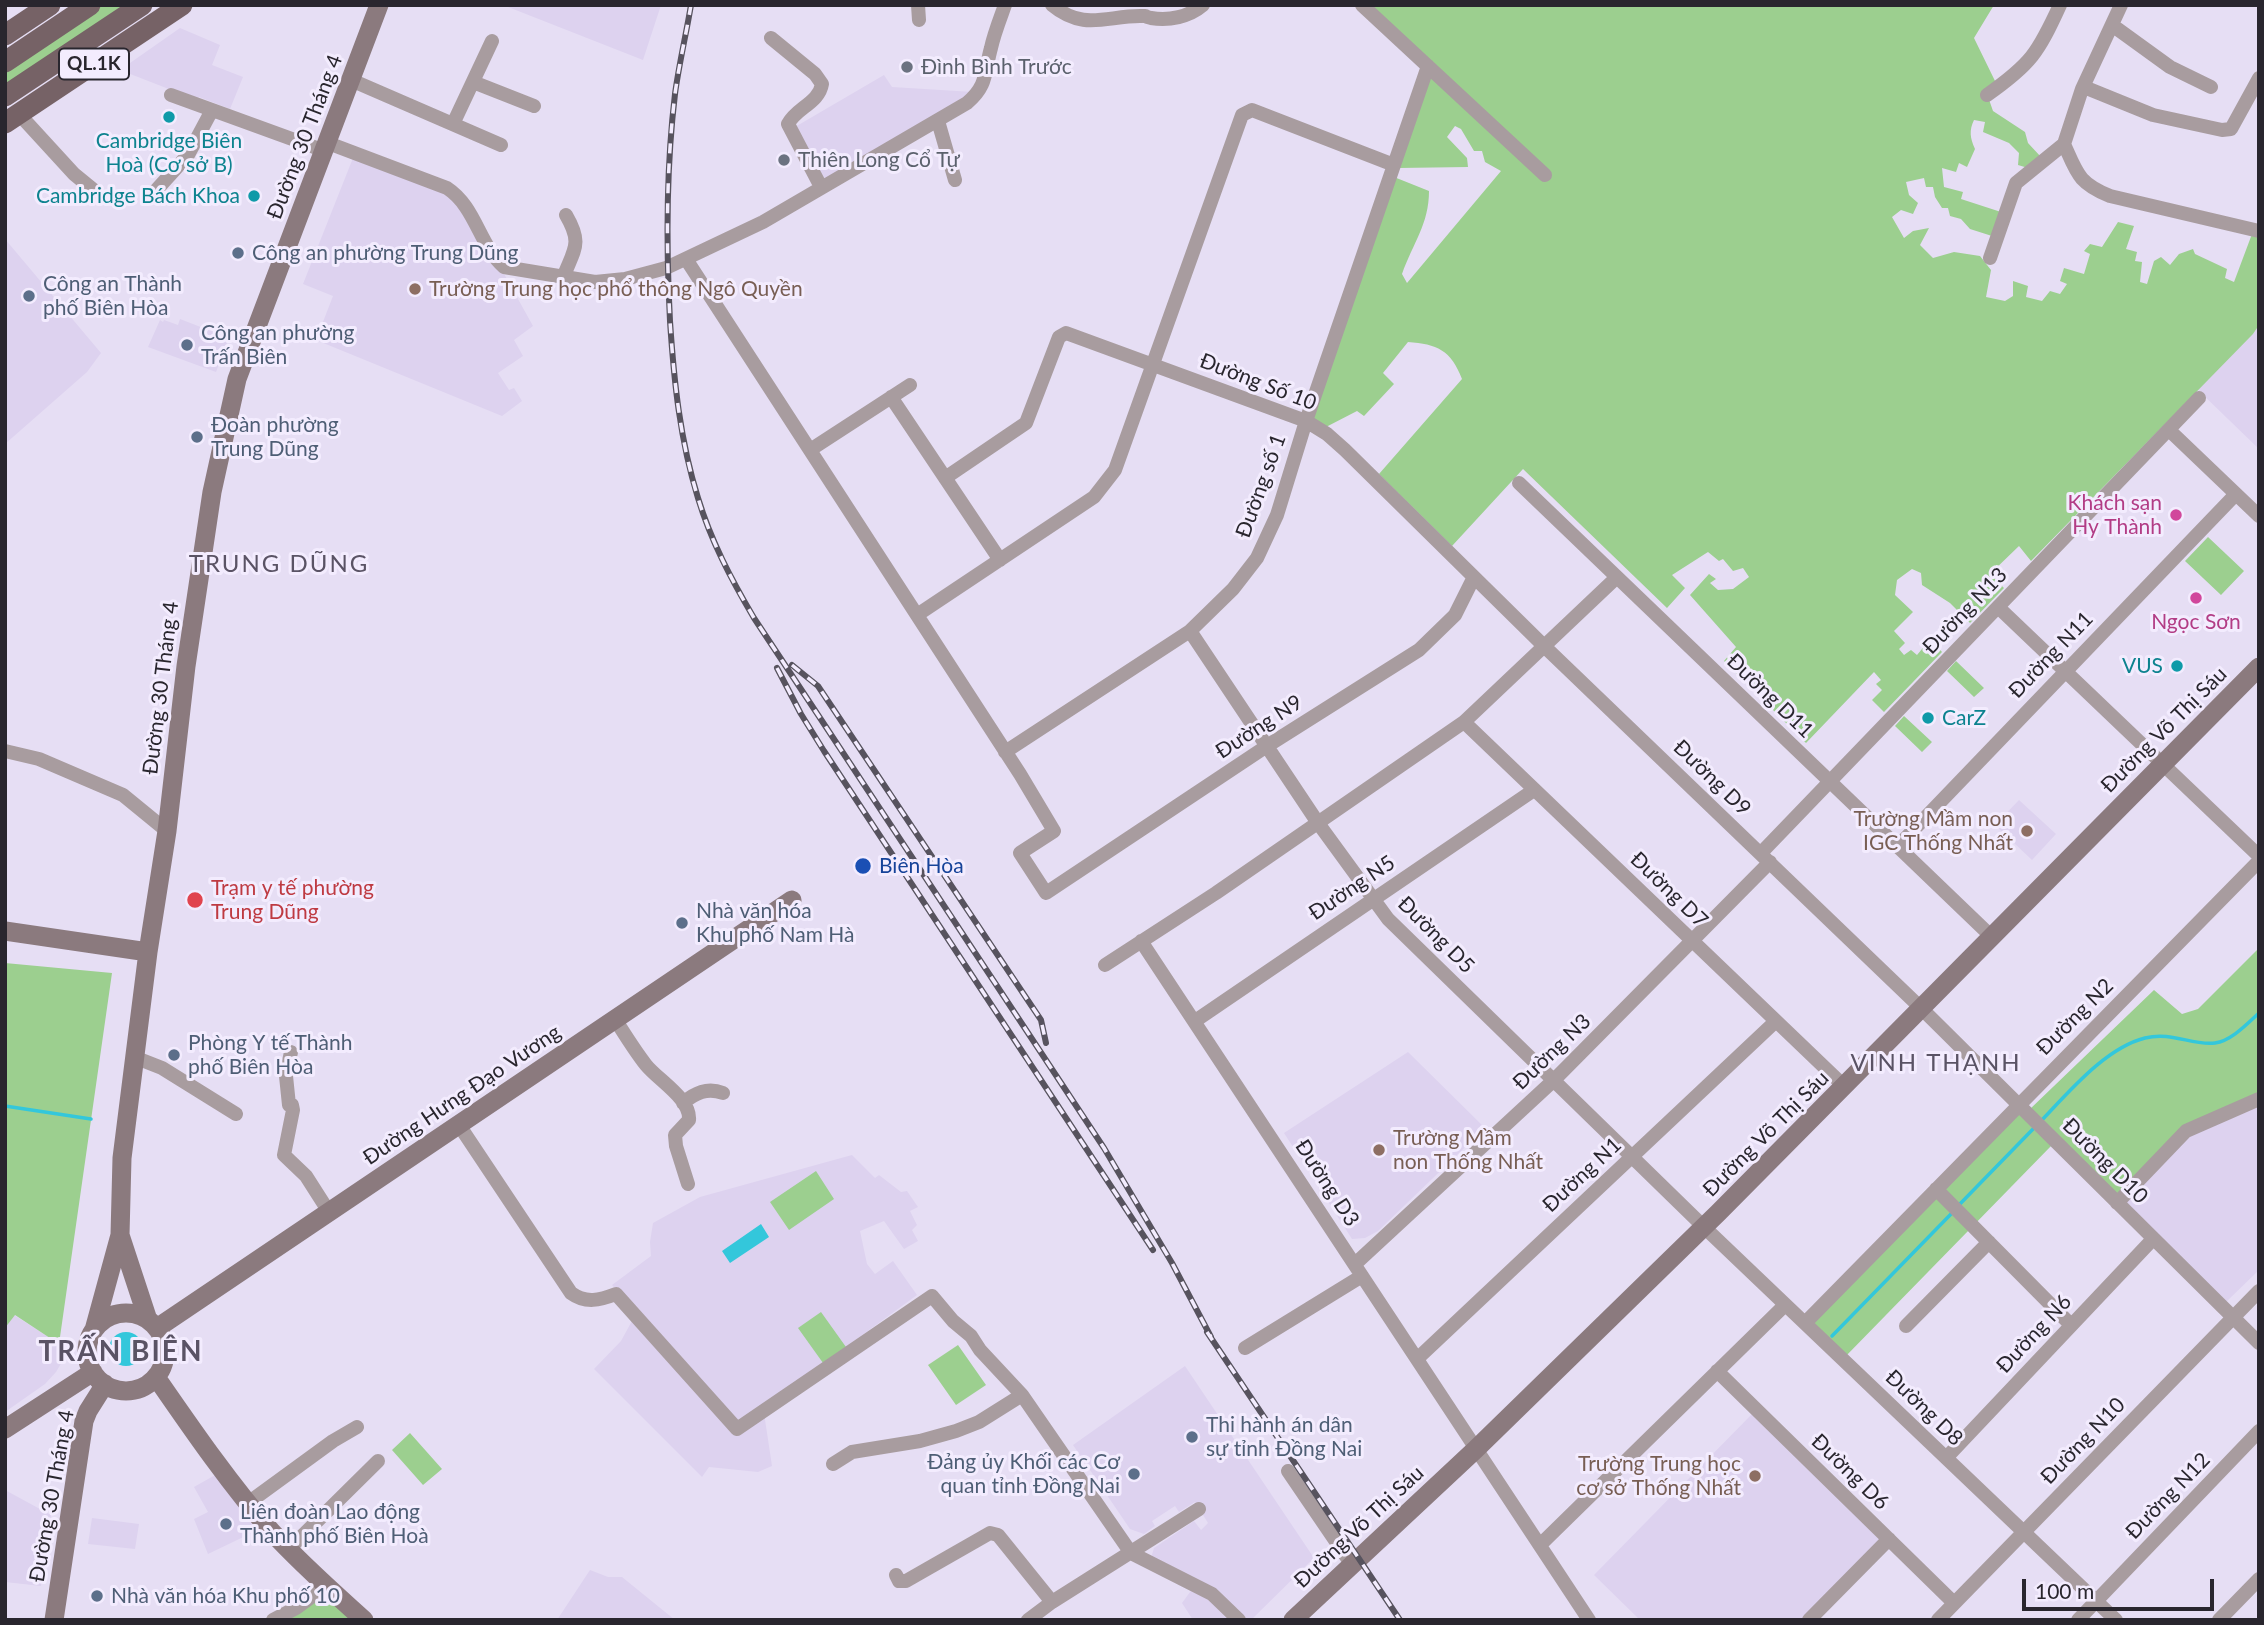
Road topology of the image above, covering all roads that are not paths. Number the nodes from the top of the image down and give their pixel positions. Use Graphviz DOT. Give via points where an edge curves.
graph roads {
  1 [pos="50,5"];
  2 [pos="90,5"];
  3 [pos="142,5"];
  4 [pos="181,5"];
  5 [pos="379,5"];
  6 [pos="1005,5"];
  7 [pos="1052,5"];
  8 [pos="1203,5"];
  9 [pos="1362,5"];
  10 [pos="2060,5"];
  11 [pos="2116,7"];
  12 [pos="2112,25"];
  13 [pos="5,35"];
  14 [pos="771,38"];
  15 [pos="492,41"];
  16 [pos="5,62"];
  17 [pos="1428,66"];
  18 [pos="2259,78"];
  19 [pos="351,80"];
  20 [pos="473,82"];
  21 [pos="2084,87"];
  22 [pos="2211,87"];
  23 [pos="171,95"];
  24 [pos="1987,95"];
  25 [pos="5,96"];
  26 [pos="534,106"];
  27 [pos="212,110"];
  28 [pos="12,118"];
  29 [pos="938,121"];
  30 [pos="453,124"];
  31 [pos="2064,144"];
  32 [pos="501,145"];
  33 [pos="326,147"];
  34 [pos="1394,165"];
  35 [pos="1545,175"];
  36 [pos="955,180"];
  37 [pos="821,187"];
  38 [pos="96,192"];
  39 [pos="150,197"];
  40 [pos="566,215"];
  41 [pos="2259,231"];
  42 [pos="1990,258"];
  43 [pos="686,259"];
  44 [pos="563,278"];
  45 [pos="1154,365"];
  46 [pos="909,385"];
  47 [pos="891,397"];
  48 [pos="2199,398"];
  49 [pos="1306,421"];
  50 [pos="2169,430"];
  51 [pos="810,450"];
  52 [pos="945,478"];
  53 [pos="1519,483"];
  54 [pos="2236,494"];
  55 [pos="2259,516"];
  56 [pos="1000,560"];
  57 [pos="1474,577"];
  58 [pos="1616,578"];
  59 [pos="1998,607"];
  60 [pos="917,615"];
  61 [pos="1190,631"];
  62 [pos="1545,646"];
  63 [pos="2259,667"];
  64 [pos="2065,671"];
  65 [pos="1464,722"];
  66 [pos="1267,746"];
  67 [pos="5,751"];
  68 [pos="1005,752"];
  69 [pos="2163,763"];
  70 [pos="1829,782"];
  71 [pos="1534,790"];
  72 [pos="1318,823"];
  73 [pos="167,831"];
  74 [pos="1898,846"];
  75 [pos="1765,857"];
  76 [pos="2259,858"];
  77 [pos="792,900"];
  78 [pos="1373,900"];
  79 [pos="5,931"];
  80 [pos="1993,938"];
  81 [pos="1141,940"];
  82 [pos="1693,942"];
  83 [pos="148,952"];
  84 [pos="1105,965"];
  85 [pos="1922,1009"];
  86 [pos="615,1019"];
  87 [pos="1195,1021"];
  88 [pos="1776,1021"];
  89 [pos="291,1052"];
  90 [pos="134,1057"];
  91 [pos="1554,1080"];
  92 [pos="1845,1087"];
  93 [pos="723,1093"];
  94 [pos="2259,1099"];
  95 [pos="683,1103"];
  96 [pos="2023,1111"];
  97 [pos="236,1114"];
  98 [pos="459,1125"];
  99 [pos="1632,1157"];
  100 [pos="688,1184"];
  101 [pos="1936,1189"];
  102 [pos="2117,1203"];
  103 [pos="329,1212"];
  104 [pos="1704,1227"];
  105 [pos="120,1235"];
  106 [pos="2153,1238"];
  107 [pos="1989,1242"];
  108 [pos="1358,1270"];
  109 [pos="2259,1291"];
  110 [pos="1784,1305"];
  111 [pos="2233,1317"];
  112 [pos="153,1324"];
  113 [pos="1805,1324"];
  114 [pos="2071,1325"];
  115 [pos="1906,1326"];
  116 [pos="94,1330"];
  117 [pos="2259,1343"];
  118 [pos="1245,1348"];
  119 [pos="1417,1359"];
  120 [pos="1717,1371"];
  121 [pos="156,1377"];
  122 [pos="99,1378"];
  123 [pos="1021,1395"];
  124 [pos="357,1427"];
  125 [pos="5,1429"];
  126 [pos="2259,1431"];
  127 [pos="1476,1449"];
  128 [pos="1946,1458"];
  129 [pos="378,1461"];
  130 [pos="833,1464"];
  131 [pos="1288,1471"];
  132 [pos="248,1503"];
  133 [pos="1199,1508"];
  134 [pos="2023,1532"];
  135 [pos="1889,1539"];
  136 [pos="1540,1545"];
  137 [pos="289,1549"];
  138 [pos="1131,1553"];
  139 [pos="1352,1565"];
  140 [pos="896,1575"];
  141 [pos="2259,1579"];
  142 [pos="326,1586"];
  143 [pos="2096,1601"];
  144 [pos="1052,1602"];
  145 [pos="1954,1603"];
  146 [pos="54,1620"];
  147 [pos="273,1620"];
  148 [pos="363,1620"];
  149 [pos="1028,1620"];
  150 [pos="1239,1620"];
  151 [pos="1293,1620"];
  152 [pos="1589,1620"];
  153 [pos="1809,1620"];
  154 [pos="1938,1620"];
  155 [pos="2078,1620"];
  156 [pos="2116,1620"];
  157 [pos="2219,1620"];
  1 -- 13 [label="main road"];
  2 -- 16 [label="main road, QL.1K"];
  3 -- 25 [label="main road, QL.1K"];
  4 -- 28 [label="main road, QL.1K"];
  5 -- 19 [label="main road, Đường 30 Tháng 4"];
  6 -- 29 [label="street" via="981,90"];
  7 -- 8 [label="street" via="1087,21 1176,18"];
  9 -- 17 [label="street"];
  10 -- 24 [label="street" via="2033,58"];
  11 -- 12 [label="street"];
  12 -- 21 [label="street"];
  12 -- 22 [label="street" via="2170,67"];
  14 -- 37 [label="street" via="821,80 820,93 788,124"];
  15 -- 20 [label="street"];
  17 -- 34 [label="street, Đường số 1"];
  17 -- 35 [label="street"];
  18 -- 21 [label="street" via="2231,129 2222,130 2153,115"];
  19 -- 30 [label="street"];
  19 -- 33 [label="main road, Đường 30 Tháng 4"];
  20 -- 26 [label="street"];
  20 -- 30 [label="street"];
  21 -- 31 [label="street"];
  23 -- 27 [label="street"];
  27 -- 33 [label="street"];
  27 -- 39 [label="street" via="188,155"];
  28 -- 38 [label="street"];
  29 -- 36 [label="street"];
  29 -- 37 [label="street"];
  30 -- 32 [label="street"];
  31 -- 41 [label="street" via="2089,188"];
  31 -- 42 [label="street" via="2016,183"];
  33 -- 44 [label="street" via="447,188 465,205 504,267"];
  33 -- 73 [label="main road, Đường 30 Tháng 4" via="250,340 229,408 194,612"];
  34 -- 45 [label="street" via="1252,110 1242,115"];
  34 -- 49 [label="street, Đường số 1"];
  37 -- 43 [label="street"];
  40 -- 44 [label="street" via="576,235"];
  43 -- 44 [label="street" via="615,281"];
  43 -- 51 [label="street"];
  45 -- 49 [label="street, Đường Số 10"];
  45 -- 52 [label="street, Đường Số 10" via="1066,333 1059,337 1026,423"];
  45 -- 56 [label="street" via="1121,458 1107,481 1094,497"];
  46 -- 47 [label="street"];
  47 -- 51 [label="street"];
  47 -- 52 [label="street"];
  48 -- 50 [label="street, Đường N13"];
  49 -- 57 [label="street, Đường Số 10" via="1328,434"];
  49 -- 61 [label="street, Đường số 1" via="1278,515 1257,558"];
  50 -- 54 [label="street"];
  50 -- 59 [label="street, Đường N13"];
  51 -- 60 [label="street"];
  52 -- 56 [label="street"];
  53 -- 58 [label="street, Đường D11"];
  54 -- 55 [label="street"];
  54 -- 64 [label="street, Đường N11"];
  56 -- 60 [label="street"];
  57 -- 62 [label="street, Đường D9"];
  57 -- 66 [label="street, Đường N9" via="1455,615 1419,650"];
  58 -- 62 [label="street"];
  58 -- 70 [label="street, Đường D11"];
  59 -- 64 [label="street"];
  59 -- 70 [label="street, Đường N13"];
  60 -- 68 [label="street"];
  61 -- 66 [label="street, Đường D5"];
  61 -- 68 [label="street, Đường số 1"];
  62 -- 65 [label="street"];
  62 -- 75 [label="street, Đường D9"];
  63 -- 69 [label="main road, Đường Võ Thị Sáu"];
  64 -- 69 [label="street"];
  64 -- 74 [label="street, Đường N11"];
  65 -- 71 [label="street, Đường D7"];
  65 -- 72 [label="street"];
  66 -- 68 [label="street, Đường N9" via="1046,893 1020,853 1054,831"];
  66 -- 72 [label="street, Đường D5"];
  67 -- 73 [label="street" via="123,795"];
  69 -- 76 [label="street"];
  69 -- 80 [label="main road, Đường Võ Thị Sáu"];
  70 -- 74 [label="street, Đường D11"];
  70 -- 75 [label="street, Đường N13"];
  71 -- 78 [label="street, Đường N5"];
  71 -- 82 [label="street, Đường D7"];
  72 -- 78 [label="street, Đường D5"];
  72 -- 81 [label="street"];
  73 -- 83 [label="main road, Đường 30 Tháng 4"];
  74 -- 80 [label="street, Đường D11"];
  75 -- 82 [label="street, Đường N3"];
  75 -- 85 [label="street, Đường D9"];
  76 -- 96 [label="street, Đường N2"];
  77 -- 86 [label="main road, Đường Hưng Đạo Vương"];
  78 -- 87 [label="street, Đường N5"];
  78 -- 91 [label="street, Đường D5"];
  79 -- 83 [label="main road"];
  80 -- 85 [label="main road, Đường Võ Thị Sáu"];
  81 -- 84 [label="street"];
  81 -- 87 [label="street, Đường D3"];
  82 -- 88 [label="street, Đường D7"];
  82 -- 91 [label="street, Đường N3"];
  83 -- 90 [label="main road, Đường 30 Tháng 4"];
  85 -- 92 [label="main road, Đường Võ Thị Sáu"];
  85 -- 96 [label="street, Đường D10"];
  86 -- 95 [label="street" via="650,1069"];
  86 -- 98 [label="main road, Đường Hưng Đạo Vương"];
  87 -- 108 [label="street, Đường D3"];
  88 -- 92 [label="street, Đường D7"];
  88 -- 99 [label="street, Đường N1"];
  89 -- 103 [label="street" via="286,1076 293,1110 284,1155 306,1177"];
  90 -- 97 [label="street" via="162,1068"];
  90 -- 105 [label="main road, Đường 30 Tháng 4" via="122,1158"];
  91 -- 99 [label="street, Đường D5"];
  91 -- 108 [label="street, Đường N3"];
  92 -- 104 [label="main road, Đường Võ Thị Sáu"];
  93 -- 95 [label="street" via="699,1092"];
  94 -- 102 [label="street" via="2186,1131"];
  95 -- 100 [label="street" via="690,1116 676,1135 676,1146"];
  96 -- 101 [label="street, Đường N2"];
  96 -- 102 [label="street, Đường D10"];
  98 -- 103 [label="main road, Đường Hưng Đạo Vương"];
  98 -- 123 [label="street" via="571,1293 594,1301 616,1294 737,1429 932,1296"];
  99 -- 104 [label="street, Đường D5"];
  99 -- 119 [label="street, Đường N1"];
  101 -- 107 [label="street"];
  101 -- 113 [label="street, Đường N2"];
  102 -- 106 [label="street, Đường D10"];
  103 -- 112 [label="main road, Đường Hưng Đạo Vương"];
  104 -- 110 [label="street, Đường D8"];
  104 -- 127 [label="main road, Đường Võ Thị Sáu"];
  105 -- 112 [label="main road, Đường 30 Tháng 4"];
  105 -- 116 [label="main road, Đường 30 Tháng 4"];
  106 -- 111 [label="street, Đường D10"];
  106 -- 114 [label="street, Đường N6"];
  107 -- 114 [label="street"];
  107 -- 115 [label="street"];
  108 -- 118 [label="street, Đường N3"];
  108 -- 119 [label="street, Đường D3"];
  109 -- 111 [label="street, Đường N10"];
  110 -- 113 [label="street, Đường D8"];
  110 -- 120 [label="street"];
  111 -- 117 [label="street, Đường D10"];
  111 -- 134 [label="street, Đường N10"];
  112 -- 116 [label="main road" via="131,1313 119,1314"];
  112 -- 121 [label="main road" via="165,1353"];
  113 -- 128 [label="street, Đường D8"];
  114 -- 128 [label="street, Đường N6"];
  116 -- 122 [label="main road" via="88,1351"];
  119 -- 127 [label="street, Đường D3"];
  120 -- 135 [label="street, Đường D6"];
  120 -- 136 [label="street"];
  121 -- 122 [label="main road" via="130,1391 118,1390"];
  121 -- 132 [label="main road"];
  122 -- 125 [label="main road"];
  122 -- 146 [label="main road, Đường 30 Tháng 4" via="85,1421"];
  123 -- 130 [label="street" via="967,1427 920,1441 852,1452"];
  123 -- 138 [label="street"];
  124 -- 132 [label="street"];
  126 -- 143 [label="street, Đường N12"];
  127 -- 136 [label="street, Đường D3"];
  127 -- 139 [label="main road, Đường Võ Thị Sáu"];
  128 -- 134 [label="street, Đường D8"];
  129 -- 137 [label="street"];
  131 -- 139 [label="street"];
  132 -- 137 [label="main road"];
  133 -- 138 [label="street"];
  134 -- 143 [label="street, Đường D8"];
  134 -- 145 [label="street, Đường N10"];
  135 -- 145 [label="street, Đường D6"];
  135 -- 153 [label="street"];
  136 -- 152 [label="street, Đường D3"];
  137 -- 142 [label="main road"];
  138 -- 144 [label="street"];
  138 -- 150 [label="street" via="1212,1594"];
  139 -- 151 [label="main road, Đường Võ Thị Sáu"];
  140 -- 144 [label="street" via="906,1581 990,1533 998,1535"];
  141 -- 157 [label="street"];
  142 -- 147 [label="street"];
  142 -- 148 [label="main road"];
  143 -- 155 [label="street, Đường N12"];
  143 -- 156 [label="street, Đường D8"];
  144 -- 149 [label="street"];
  145 -- 154 [label="street, Đường N10"];
}
